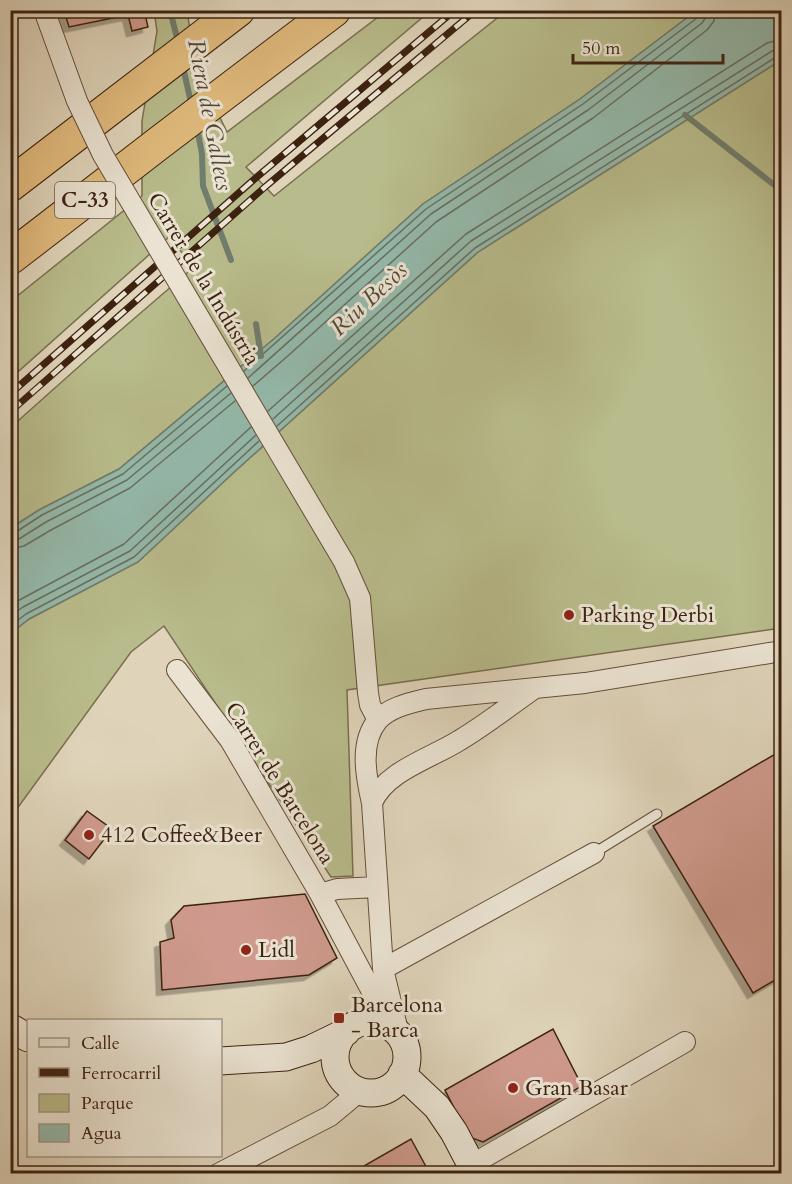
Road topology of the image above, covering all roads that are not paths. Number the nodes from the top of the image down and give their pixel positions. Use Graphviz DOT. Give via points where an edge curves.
graph roads {
  1 [pos="44,10"];
  2 [pos="333,10"];
  3 [pos="232,15"];
  4 [pos="10,185"];
  5 [pos="10,258"];
  6 [pos="782,651"];
  7 [pos="177,670"];
  8 [pos="534,689"];
  9 [pos="463,696"];
  10 [pos="378,720"];
  11 [pos="460,741"];
  12 [pos="372,803"];
  13 [pos="657,814"];
  14 [pos="594,853"];
  15 [pos="377,886"];
  16 [pos="320,894"];
  17 [pos="383,969"];
  18 [pos="375,1011"];
  19 [pos="10,1027"];
  20 [pos="346,1032"];
  21 [pos="399,1035"];
  22 [pos="27,1037"];
  23 [pos="685,1041"];
  24 [pos="286,1057"];
  25 [pos="222,1061"];
  26 [pos="338,1071"];
  27 [pos="402,1074"];
  28 [pos="360,1092"];
  29 [pos="473,1169"];
  30 [pos="218,1173"];
  1 -- 10 [label="street, Carrer de la Indústria, bridge" via="77,101 104,155 344,562 360,598 368,693"];
  2 -- 5 [label="highway, C-33"];
  3 -- 4 [label="highway, C-33"];
  6 -- 8 [label="street"];
  7 -- 16 [label="street, Carrer de Barcelona" via="230,740"];
  8 -- 9 [label="street"];
  8 -- 11 [label="street"];
  9 -- 10 [label="street" via="426,699"];
  9 -- 11 [label="street" via="472,714"];
  10 -- 12 [label="street" via="366,754"];
  11 -- 12 [label="street" via="386,782"];
  12 -- 15 [label="street"];
  13 -- 14 [label="lane"];
  14 -- 17 [label="street"];
  15 -- 16 [label="street, Carrer de Barcelona"];
  15 -- 17 [label="street"];
  16 -- 18 [label="street, Carrer de Barcelona"];
  17 -- 18 [label="street"];
  17 -- 21 [label="street"];
  18 -- 20 [label="street"];
  18 -- 21 [label="street"];
  19 -- 22 [label="street"];
  20 -- 24 [label="street"];
  20 -- 26 [label="street" via="336,1050"];
  21 -- 27 [label="street" via="407,1058"];
  23 -- 29 [label="street"];
  24 -- 25 [label="street"];
  24 -- 26 [label="street"];
  26 -- 28 [label="street" via="349,1086"];
  27 -- 28 [label="street" via="385,1090"];
  27 -- 29 [label="street" via="437,1107"];
  28 -- 30 [label="street" via="330,1116"];
}
